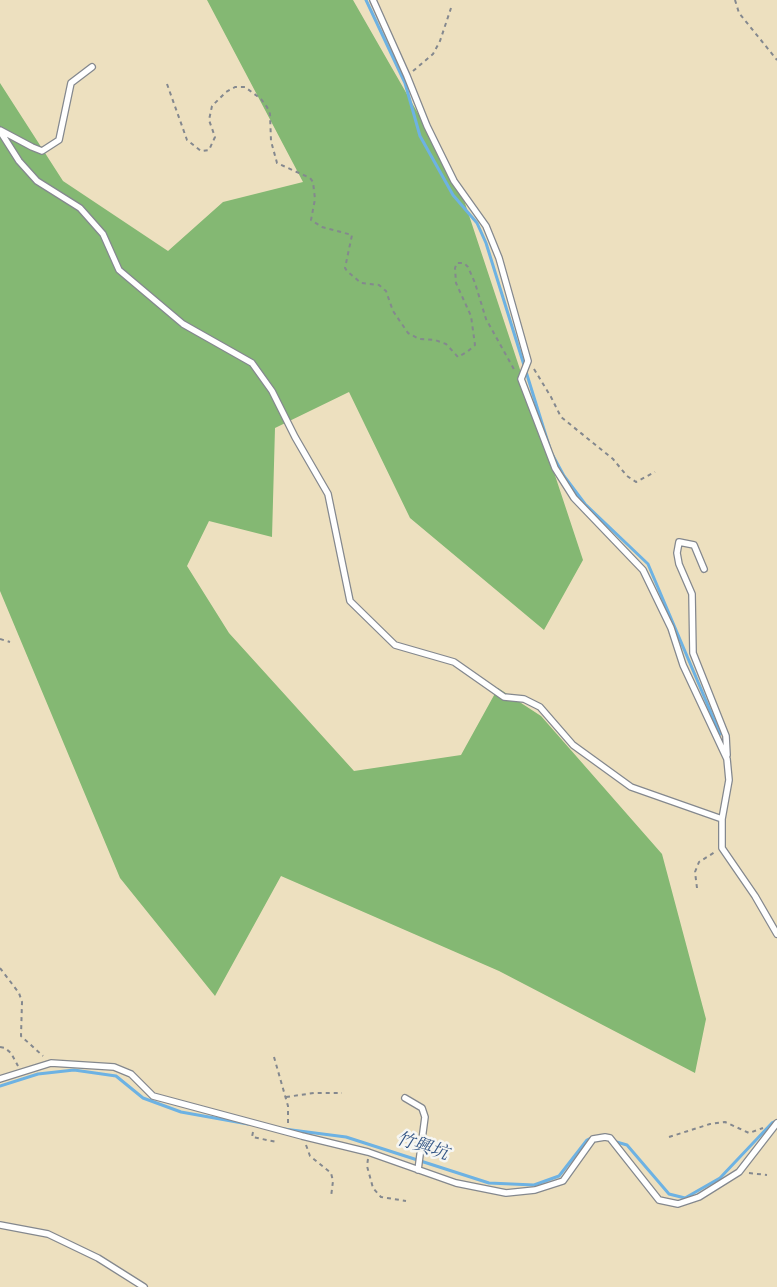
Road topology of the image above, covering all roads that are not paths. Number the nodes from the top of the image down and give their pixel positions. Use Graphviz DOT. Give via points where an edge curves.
graph roads {
  1 [pos="373,0"];
  2 [pos="92,67"];
  3 [pos="0,130"];
  4 [pos="704,569"];
  5 [pos="727,760"];
  6 [pos="722,819"];
  7 [pos="777,934"];
  8 [pos="0,1080"];
  9 [pos="405,1098"];
  10 [pos="777,1123"];
  11 [pos="418,1170"];
  12 [pos="0,1226"];
  13 [pos="144,1287"];
  1 -- 5 [label="lane" via="454,182 486,226 499,258 528,361 521,380 555,468 574,498 643,570"];
  2 -- 3 [label="lane" via="71,84 59,140 42,151"];
  3 -- 6 [label="lane" via="18,161 37,181 80,208 103,234 119,270 183,324 252,363 272,391 328,494 350,600 395,645 454,662 504,697 524,699 540,707 573,745 631,788"];
  4 -- 5 [label="lane" via="694,545 679,542 679,564 692,594 693,653 726,736"];
  5 -- 6 [label="lane" via="729,780"];
  6 -- 7 [label="lane" via="722,848"];
  8 -- 11 [label="lane" via="51,1063 114,1067 131,1074 153,1096 368,1152"];
  9 -- 11 [label="lane" via="422,1108 426,1117"];
  10 -- 11 [label="lane" via="739,1172 699,1197 678,1204 659,1200 610,1138 605,1137 593,1139 563,1181 535,1190 506,1193 456,1183"];
  12 -- 13 [label="lane" via="48,1234 98,1258"];
}
